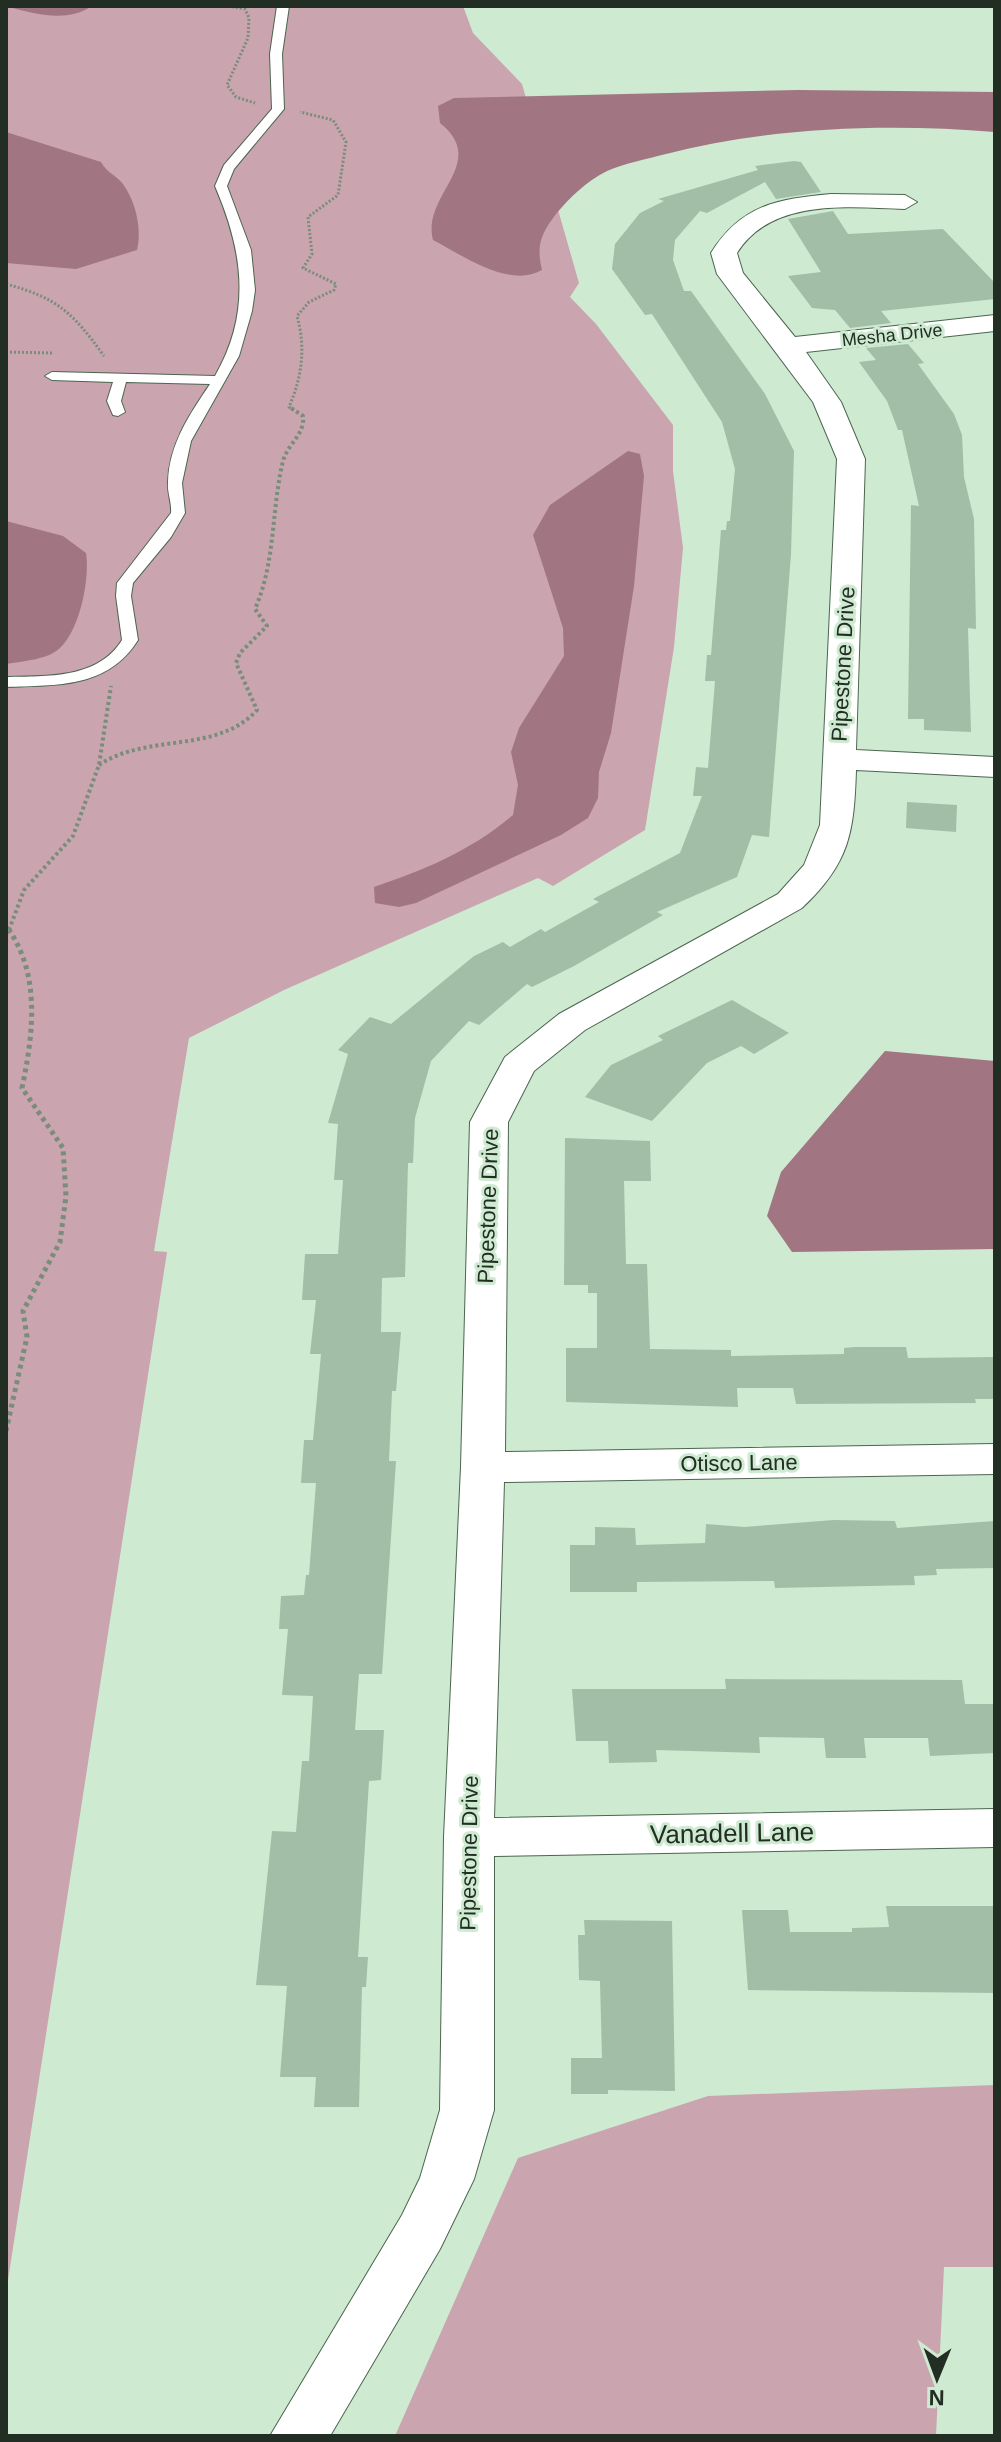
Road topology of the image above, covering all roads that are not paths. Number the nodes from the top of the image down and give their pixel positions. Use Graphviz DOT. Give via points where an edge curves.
graph roads {
  1 [pos="283,6"];
  2 [pos="905,202"];
  3 [pos="995,323"];
  4 [pos="788,346"];
  5 [pos="52,376"];
  6 [pos="120,380"];
  7 [pos="218,380"];
  8 [pos="118,412"];
  9 [pos="6,682"];
  10 [pos="838,759"];
  11 [pos="995,767"];
  12 [pos="995,1459"];
  13 [pos="483,1467"];
  14 [pos="995,1828"];
  15 [pos="469,1837"];
  16 [pos="299,2436"];
  1 -- 7 [label="lane" via="276,54 278,109 228,168 221,186 241,227 251,277 233,355"];
  2 -- 4 [label="street, Pipestone Drive" via="836,201 788,208 752,222 729,241 724,253 730,274"];
  3 -- 4 [label="street, Mesha Drive"];
  4 -- 10 [label="street, Pipestone Drive" via="827,402 851,459"];
  5 -- 6 [label="lane"];
  6 -- 7 [label="lane"];
  6 -- 8 [label="lane" via="114,401"];
  7 -- 9 [label="lane" via="193,416 182,446 175,483 180,509 168,535 131,573 123,591 130,640 115,661 99,669"];
  10 -- 11 [label="street"];
  10 -- 13 [label="street, Pipestone Drive" via="837,825 832,850 815,879 761,919 572,1022 518,1065 502,1092 489,1122 486,1158"];
  12 -- 13 [label="street, Otisco Lane"];
  13 -- 15 [label="street, Pipestone Drive"];
  14 -- 15 [label="street, Vanadell Lane"];
  15 -- 16 [label="street, Pipestone Drive" via="467,2110 447,2179 421,2232"];
}
